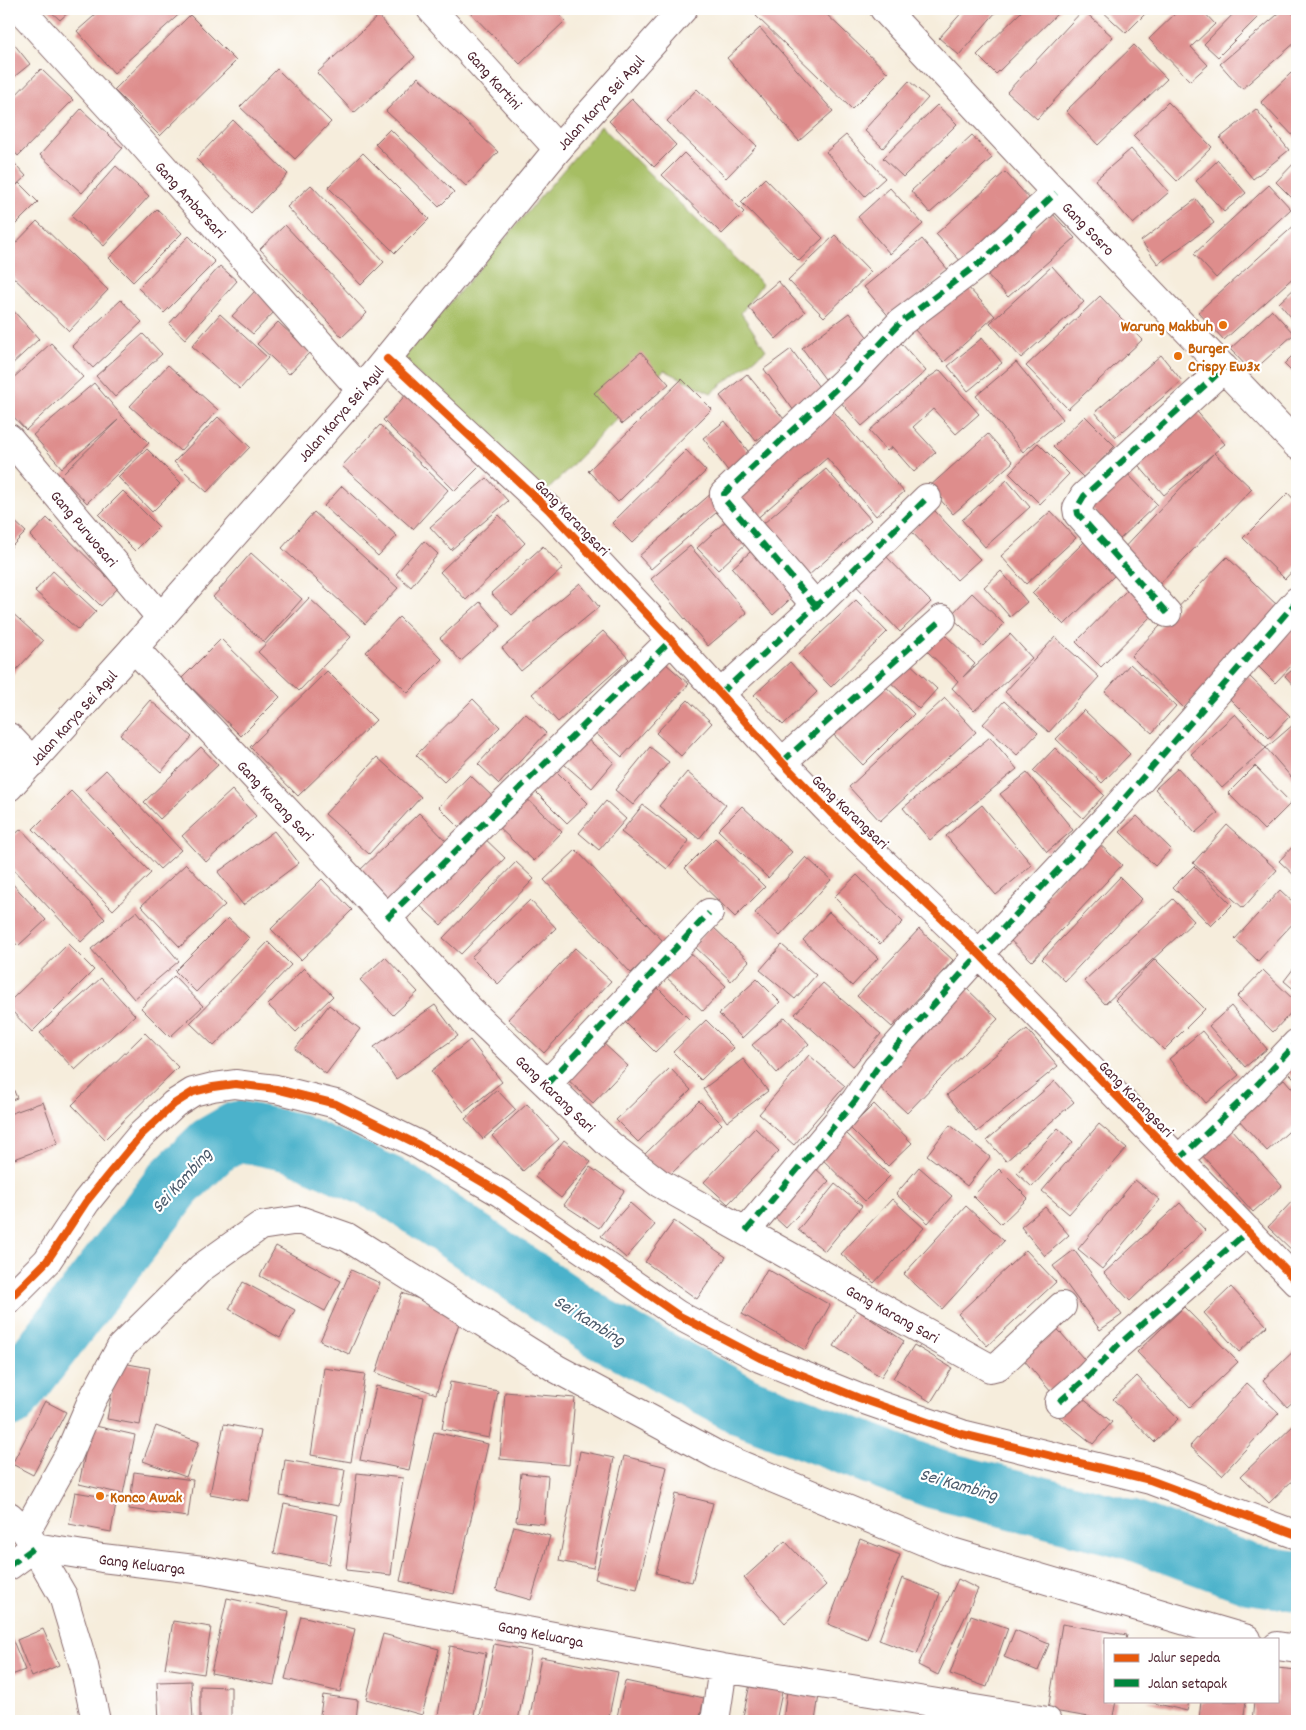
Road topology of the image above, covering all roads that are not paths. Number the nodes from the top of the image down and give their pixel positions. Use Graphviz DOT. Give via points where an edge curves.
graph roads {
  1 [pos="20,9"];
  2 [pos="431,9"];
  3 [pos="683,9"];
  4 [pos="884,9"];
  5 [pos="558,149"];
  6 [pos="1056,193"];
  7 [pos="387,360"];
  8 [pos="1224,368"];
  9 [pos="360,390"];
  10 [pos="9,438"];
  11 [pos="1297,445"];
  12 [pos="928,498"];
  13 [pos="1297,601"];
  14 [pos="816,606"];
  15 [pos="1167,613"];
  16 [pos="161,618"];
  17 [pos="942,618"];
  18 [pos="672,640"];
  19 [pos="134,648"];
  20 [pos="720,694"];
  21 [pos="9,736"];
  22 [pos="33,762"];
  23 [pos="782,762"];
  24 [pos="9,787"];
  25 [pos="709,913"];
  26 [pos="387,918"];
  27 [pos="979,954"];
  28 [pos="1297,1043"];
  29 [pos="547,1084"];
  30 [pos="1178,1160"];
  31 [pos="746,1231"];
  32 [pos="1248,1231"];
  33 [pos="1297,1282"];
  34 [pos="9,1299"];
  35 [pos="1062,1306"];
  36 [pos="1059,1402"];
  37 [pos="23,1532"];
  38 [pos="1297,1535"];
  39 [pos="9,1566"];
  40 [pos="1244,1638"];
  41 [pos="1278,1646"];
  42 [pos="1297,1649"];
  43 [pos="723,1668"];
  44 [pos="96,1721"];
  45 [pos="714,1721"];
  46 [pos="1047,1721"];
  1 -- 9 [label="street, Gang Ambarsari"];
  2 -- 5 [label="street, Gang Kartini"];
  3 -- 5 [label="street, Jalan Karya Sei Agul"];
  4 -- 6 [label="street, Gang Sosro"];
  5 -- 7 [label="street, Jalan Karya Sei Agul"];
  6 -- 8 [label="street, Gang Sosro"];
  6 -- 14 [label="street" via="982,260 900,323 851,375 724,494 726,501"];
  7 -- 9 [label="street, Jalan Karya Sei Agul"];
  7 -- 18 [label="street, Gang Karangsari" via="548,509"];
  8 -- 11 [label="street, Gang Sosro"];
  8 -- 15 [label="street" via="1084,496 1076,508"];
  9 -- 16 [label="street, Jalan Karya Sei Agul"];
  10 -- 16 [label="street, Gang Purwosari"];
  12 -- 14 [label="street"];
  13 -- 27 [label="street" via="1116,808"];
  14 -- 20 [label="street"];
  16 -- 19 [label="street, Jalan Karya Sei Agul"];
  17 -- 23 [label="street"];
  18 -- 20 [label="street, Gang Karangsari"];
  18 -- 26 [label="street"];
  19 -- 22 [label="street, Jalan Karya Sei Agul"];
  19 -- 26 [label="street, Gang Karang Sari"];
  20 -- 23 [label="street, Gang Karangsari"];
  21 -- 22 [label="street"];
  22 -- 24 [label="street, Jalan Karya Sei Agul"];
  23 -- 27 [label="street, Gang Karangsari"];
  25 -- 29 [label="street"];
  26 -- 29 [label="street, Gang Karang Sari" via="468,1008"];
  27 -- 30 [label="street, Gang Karangsari"];
  27 -- 31 [label="street" via="877,1068 855,1101"];
  28 -- 30 [label="street"];
  29 -- 31 [label="street, Gang Karang Sari" via="610,1145 659,1183"];
  30 -- 32 [label="street, Gang Karangsari"];
  31 -- 35 [label="street, Gang Karang Sari" via="990,1368 998,1366"];
  32 -- 33 [label="street, Gang Karangsari"];
  32 -- 36 [label="street"];
  34 -- 38 [label="street" via="47,1261 86,1202 141,1135 174,1104 193,1092 213,1087 235,1084 276,1088 336,1104 416,1144 501,1193 678,1315 760,1358 859,1398 962,1434 1150,1480"];
  37 -- 39 [label="street"];
  37 -- 40 [label="street" via="68,1456 92,1400 121,1347 208,1262 260,1226 299,1220 347,1237 557,1369 717,1455 945,1550"];
  37 -- 43 [label="street, Gang Keluarga" via="102,1558 203,1570"];
  37 -- 44 [label="street" via="63,1596"];
  41 -- 42 [label="street"];
  43 -- 45 [label="street"];
  43 -- 46 [label="street, Gang Keluarga"];
}
